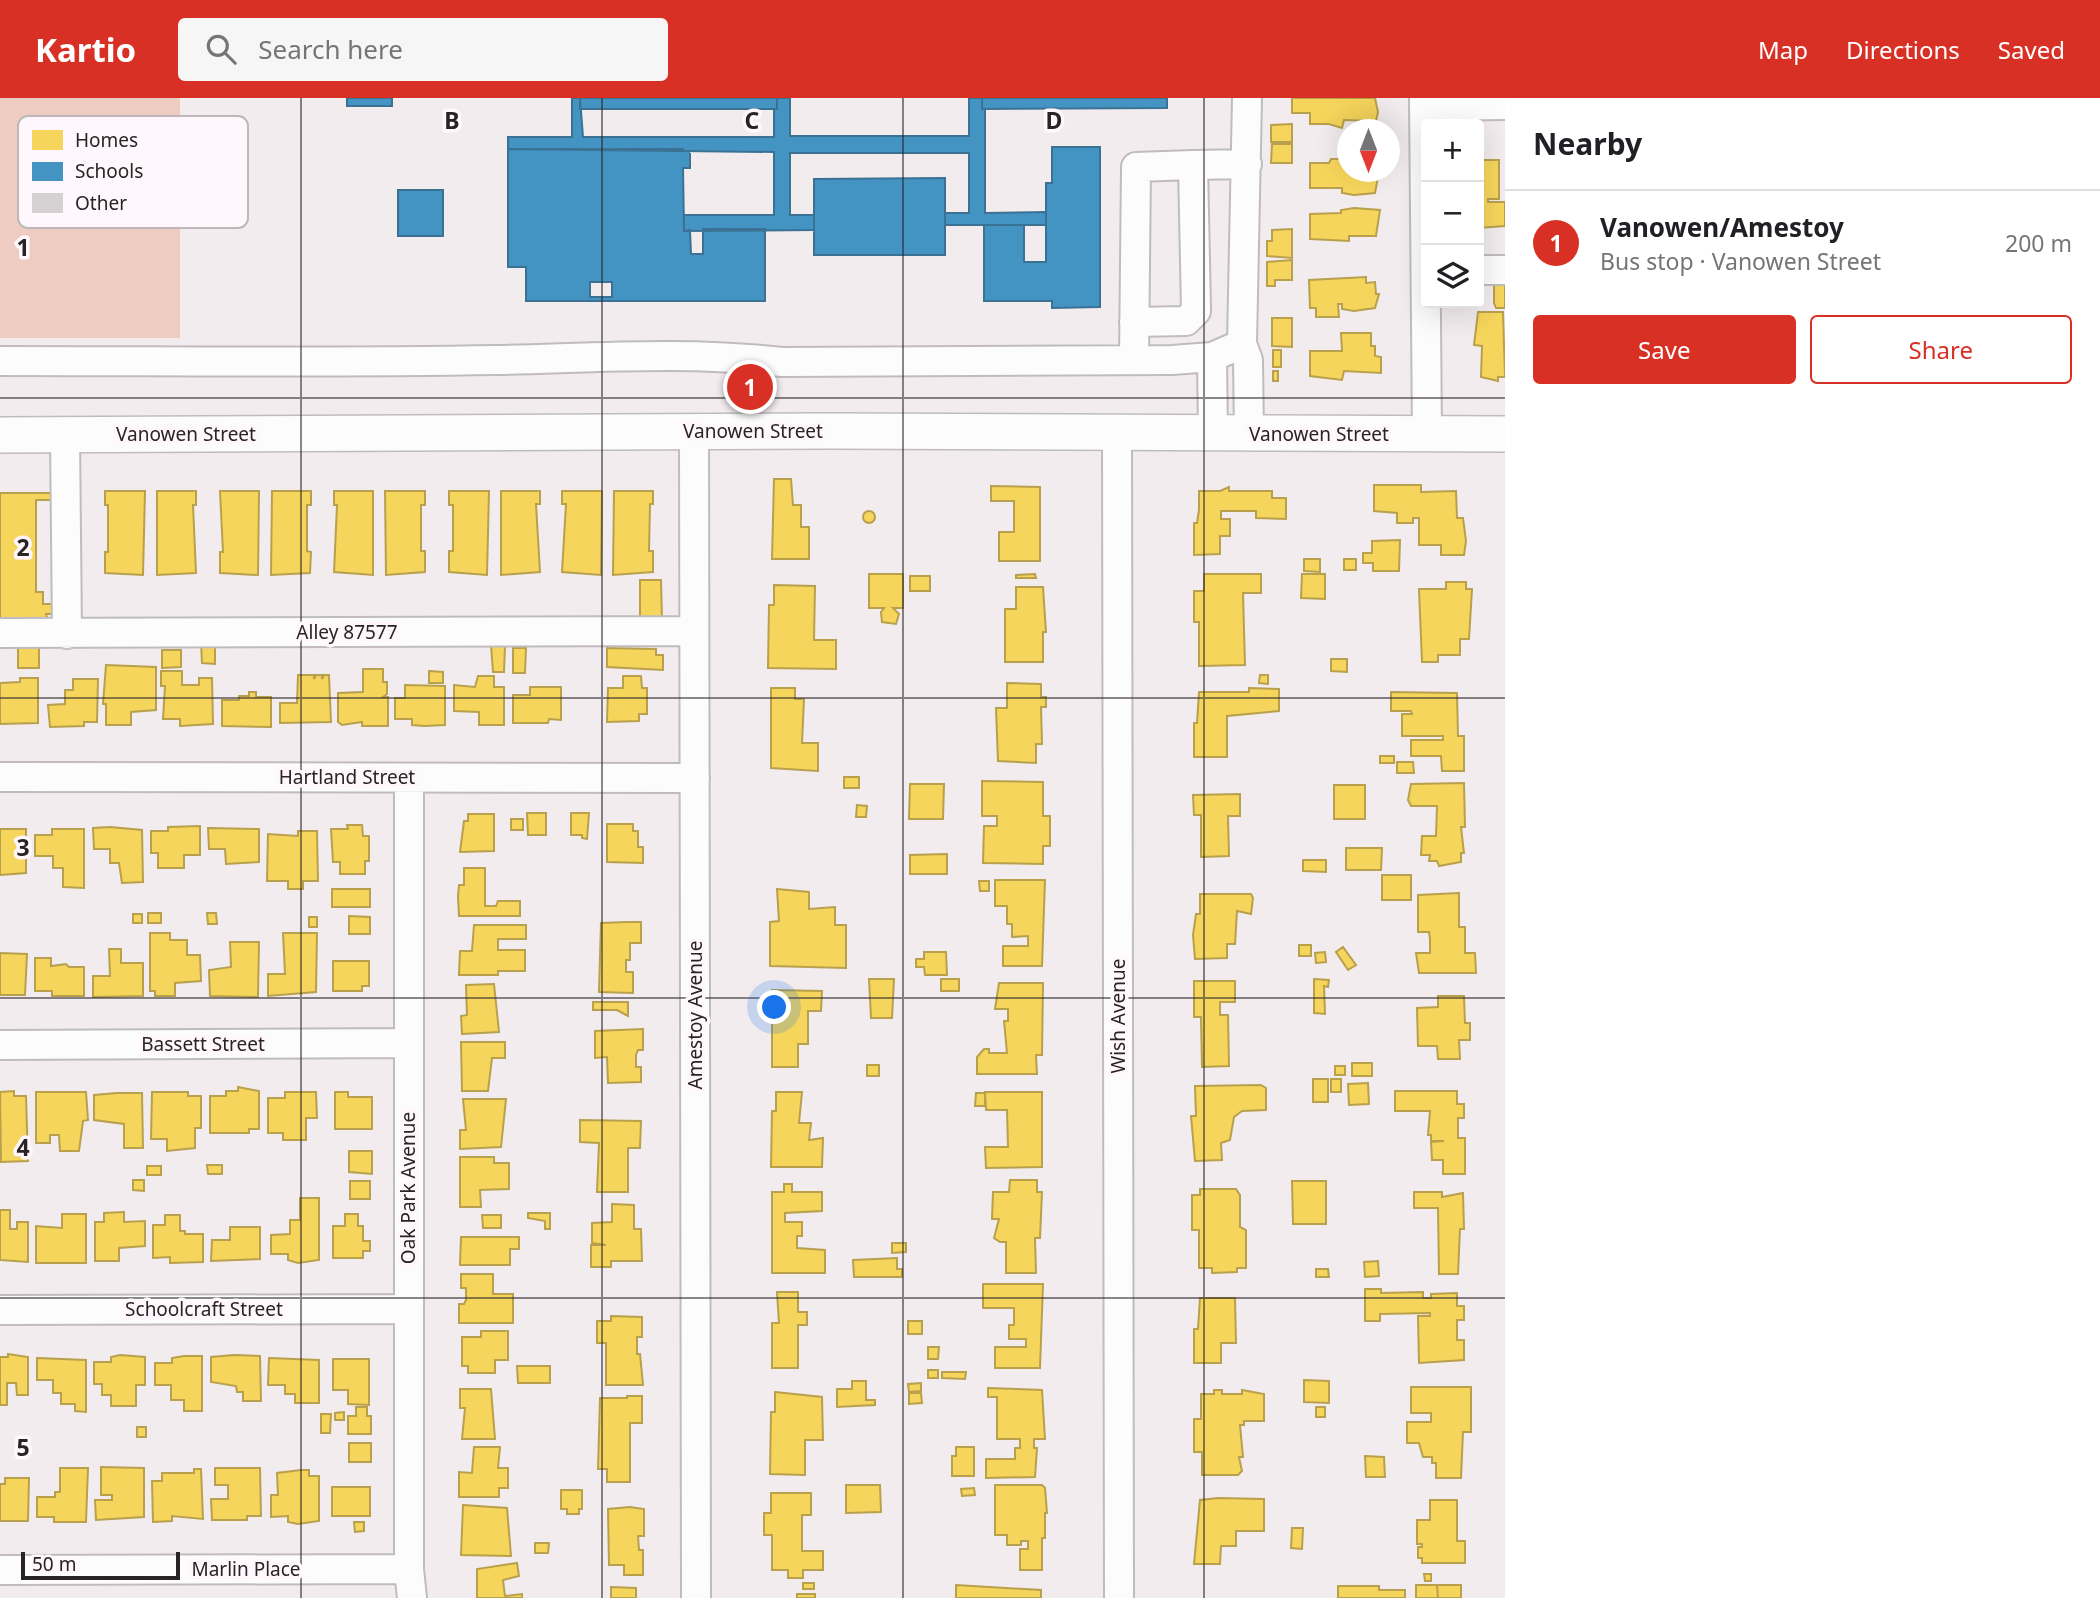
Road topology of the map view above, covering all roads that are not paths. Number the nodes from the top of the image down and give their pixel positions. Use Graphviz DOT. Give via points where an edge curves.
graph roads {
  1 [pos="1247,98"];
  2 [pos="1424,102"];
  3 [pos="1505,105"];
  4 [pos="1247,164"];
  5 [pos="1193,165"];
  6 [pos="1425,245"];
  7 [pos="1484,270"];
  8 [pos="1505,270"];
  9 [pos="1425,308"];
  10 [pos="1134,322"];
  11 [pos="1242,344"];
  12 [pos="1212,357"];
  13 [pos="1134,360"];
  14 [pos="0,361"];
  15 [pos="694,431"];
  16 [pos="1117,433"];
  17 [pos="1213,434"];
  18 [pos="1249,434"];
  19 [pos="1427,434"];
  20 [pos="1505,434"];
  21 [pos="0,435"];
  22 [pos="65,435"];
  23 [pos="694,631"];
  24 [pos="0,633"];
  25 [pos="67,634"];
  26 [pos="0,777"];
  27 [pos="409,778"];
  28 [pos="695,778"];
  29 [pos="407,1043"];
  30 [pos="0,1045"];
  31 [pos="409,1309"];
  32 [pos="0,1310"];
  33 [pos="409,1569"];
  34 [pos="0,1570"];
  35 [pos="412,1598"];
  36 [pos="696,1598"];
  37 [pos="1119,1598"];
  1 -- 4 [label="street"];
  2 -- 3 [label="street"];
  2 -- 6 [label="street"];
  4 -- 5 [label="street"];
  4 -- 11 [label="street"];
  5 -- 10 [label="street" via="1136,167"];
  5 -- 10 [label="street" via="1196,311 1186,321"];
  7 -- 8 [label="street"];
  9 -- 19 [label="street"];
  10 -- 13 [label="street"];
  11 -- 12 [label="street"];
  11 -- 18 [label="street" via="1248,360"];
  12 -- 13 [label="street"];
  12 -- 17 [label="street"];
  13 -- 14 [label="street" via="782,362 640,355 498,360"];
  15 -- 16 [label="main road, Vanowen Street"];
  15 -- 22 [label="main road, Vanowen Street"];
  15 -- 23 [label="street, Amestoy Avenue"];
  16 -- 17 [label="main road, Vanowen Street"];
  16 -- 37 [label="street, Wish Avenue"];
  17 -- 18 [label="main road, Vanowen Street"];
  18 -- 19 [label="main road, Vanowen Street"];
  19 -- 20 [label="main road, Vanowen Street"];
  21 -- 22 [label="main road, Vanowen Street"];
  22 -- 25 [label="street"];
  23 -- 25 [label="street, Alley 87577"];
  23 -- 28 [label="street, Amestoy Avenue"];
  24 -- 25 [label="street, Alley 87577"];
  26 -- 27 [label="street, Hartland Street"];
  27 -- 28 [label="street, Hartland Street"];
  27 -- 29 [label="street, Oak Park Avenue"];
  28 -- 36 [label="street, Amestoy Avenue"];
  29 -- 30 [label="street, Bassett Street"];
  29 -- 31 [label="street, Oak Park Avenue"];
  31 -- 32 [label="street, Schoolcraft Street"];
  31 -- 33 [label="street, Oak Park Avenue"];
  33 -- 34 [label="street, Marlin Place"];
  33 -- 35 [label="street, Oak Park Avenue"];
}
